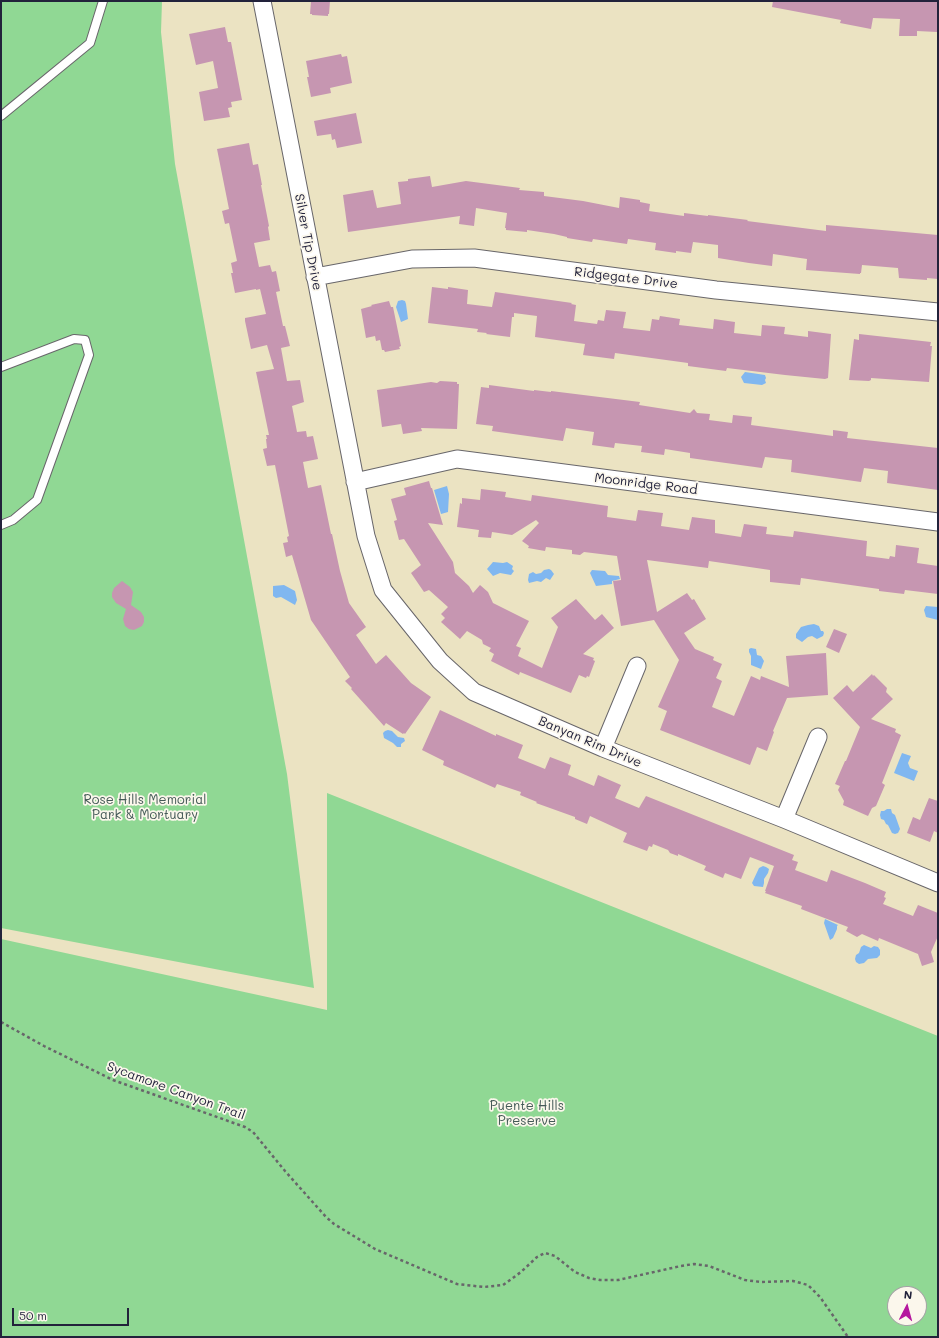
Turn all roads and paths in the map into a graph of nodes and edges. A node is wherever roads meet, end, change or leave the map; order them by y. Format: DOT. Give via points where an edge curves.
graph roads {
  1 [pos="103,1"];
  2 [pos="262,1"];
  3 [pos="1,116"];
  4 [pos="315,277"];
  5 [pos="938,312"];
  6 [pos="1,367"];
  7 [pos="355,482"];
  8 [pos="938,522"];
  9 [pos="1,525"];
  10 [pos="637,666"];
  11 [pos="818,737"];
  12 [pos="603,748"];
  13 [pos="784,819"];
  14 [pos="938,883"];
  15 [pos="1,1022"];
  16 [pos="848,1337"];
  1 -- 3 [label="lane" via="90,43"];
  2 -- 4 [label="street, Silver Tip Drive"];
  4 -- 5 [label="street, Ridgegate Drive" via="412,259 474,258 716,290"];
  4 -- 7 [label="street, Silver Tip Drive"];
  6 -- 9 [label="lane" via="74,340 85,340 89,356 37,500 13,520"];
  7 -- 8 [label="street, Moonridge Road" via="457,459"];
  7 -- 12 [label="street, Banyan Rim Drive" via="366,536 383,590 440,661 474,692"];
  10 -- 12 [label="street"];
  11 -- 13 [label="street"];
  12 -- 13 [label="street, Banyan Rim Drive"];
  13 -- 14 [label="street, Banyan Rim Drive"];
  15 -- 16 [label="path, Sycamore Canyon Trail" via="113,1080 245,1127 253,1132 284,1171 334,1224 375,1249 457,1284 484,1287 503,1285 545,1253 555,1256 575,1272 600,1280 618,1280 694,1264 709,1266 745,1280 793,1281 808,1285 820,1296"];
}
